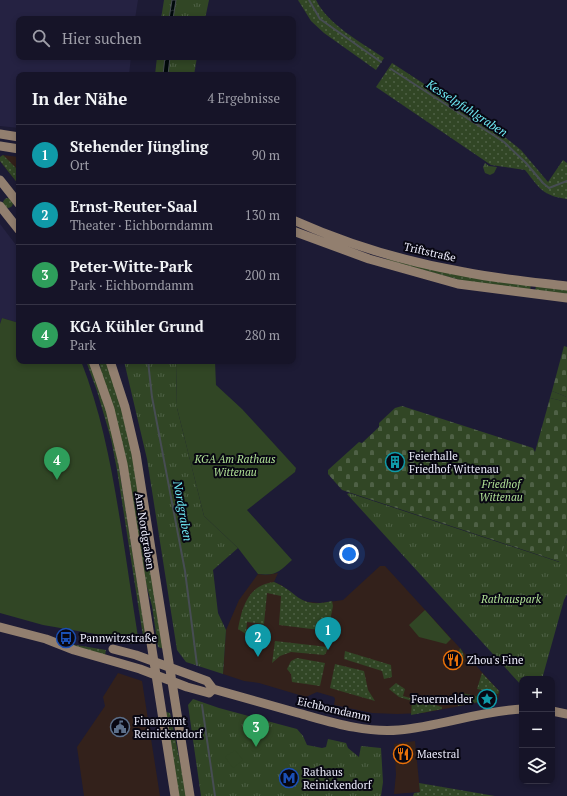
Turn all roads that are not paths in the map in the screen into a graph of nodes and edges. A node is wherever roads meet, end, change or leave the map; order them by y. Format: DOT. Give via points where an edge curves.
graph roads {
  1 [pos="0,134"];
  2 [pos="16,137"];
  3 [pos="0,146"];
  4 [pos="16,149"];
  5 [pos="1,183"];
  6 [pos="16,200"];
  7 [pos="0,206"];
  8 [pos="296,221"];
  9 [pos="16,226"];
  10 [pos="296,232"];
  11 [pos="567,286"];
  12 [pos="567,298"];
  13 [pos="94,364"];
  14 [pos="111,364"];
  15 [pos="0,627"];
  16 [pos="113,649"];
  17 [pos="154,662"];
  18 [pos="170,668"];
  19 [pos="156,675"];
  20 [pos="172,681"];
  21 [pos="213,689"];
  22 [pos="176,706"];
  23 [pos="161,709"];
  24 [pos="519,709"];
  25 [pos="555,712"];
  26 [pos="567,714"];
  27 [pos="174,796"];
  28 [pos="190,796"];
  1 -- 2 [label="main road"];
  3 -- 4 [label="main road"];
  5 -- 6 [label="main road"];
  7 -- 9 [label="main road"];
  8 -- 11 [label="main road, Triftstraße" via="383,254 487,276"];
  10 -- 12 [label="main road, Triftstraße" via="361,257 458,284"];
  13 -- 17 [label="main road, Am Nordgraben" via="110,409 123,464"];
  14 -- 18 [label="main road, Am Nordgraben" via="123,399 136,454"];
  15 -- 19 [label="main road, Eichborndamm" via="46,639"];
  16 -- 17 [label="main road, Eichborndamm"];
  17 -- 18 [label="main road, Eichborndamm"];
  17 -- 19 [label="main road, Am Nordgraben"];
  18 -- 20 [label="main road, Am Nordgraben"];
  18 -- 21 [label="main road, Eichborndamm" via="207,681"];
  19 -- 20 [label="main road, Eichborndamm"];
  19 -- 23 [label="main road, Am Nordgraben"];
  20 -- 21 [label="main road, Eichborndamm" via="209,693"];
  20 -- 22 [label="main road, Am Nordgraben"];
  21 -- 24 [label="main road, Eichborndamm" via="350,727 375,730 410,729"];
  22 -- 23 [label="main road"];
  22 -- 28 [label="main road, Am Nordgraben"];
  23 -- 27 [label="main road, Am Nordgraben"];
  25 -- 26 [label="main road"];
}
